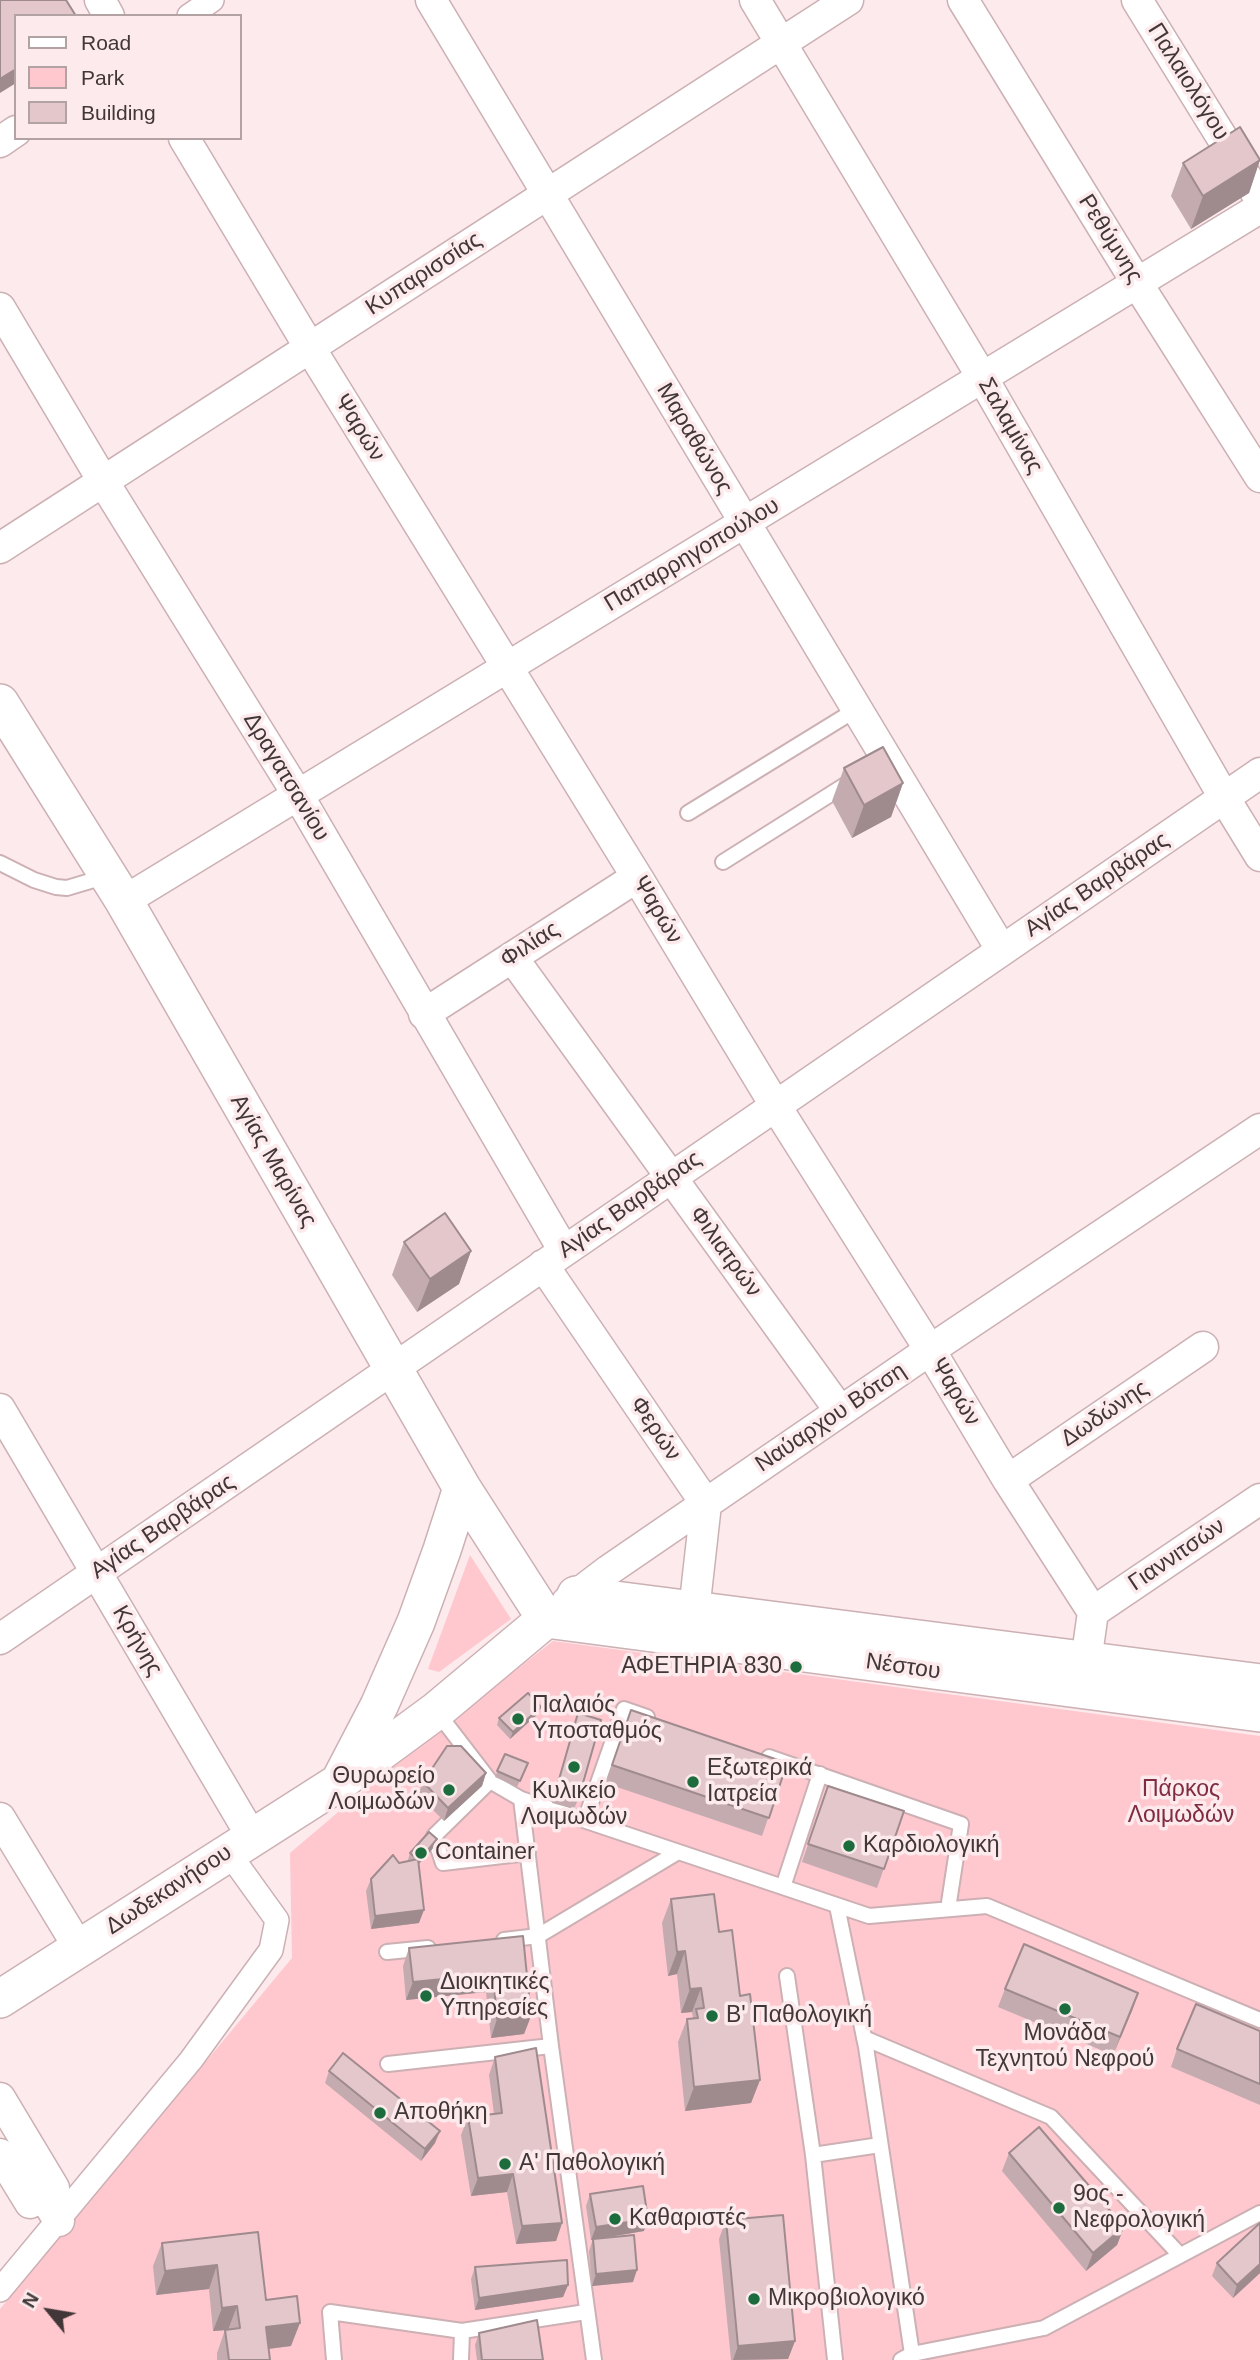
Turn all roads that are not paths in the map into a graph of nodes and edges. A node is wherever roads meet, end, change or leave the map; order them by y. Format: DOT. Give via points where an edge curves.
graph roads {
  1 [pos="212,0"];
  2 [pos="431,0"];
  3 [pos="755,0"];
  4 [pos="848,0"];
  5 [pos="963,0"];
  6 [pos="1137,0"];
  7 [pos="192,14"];
  8 [pos="782,43"];
  9 [pos="185,140"];
  10 [pos="547,194"];
  11 [pos="1260,199"];
  12 [pos="1260,208"];
  13 [pos="1137,283"];
  14 [pos="0,308"];
  15 [pos="310,348"];
  16 [pos="982,377"];
  17 [pos="1260,477"];
  18 [pos="103,481"];
  19 [pos="744,523"];
  20 [pos="0,548"];
  21 [pos="507,667"];
  22 [pos="0,703"];
  23 [pos="857,709"];
  24 [pos="875,766"];
  25 [pos="1260,773"];
  26 [pos="298,795"];
  27 [pos="1225,799"];
  28 [pos="688,813"];
  29 [pos="1260,856"];
  30 [pos="723,862"];
  31 [pos="0,863"];
  32 [pos="637,877"];
  33 [pos="116,888"];
  34 [pos="1001,949"];
  35 [pos="512,957"];
  36 [pos="424,1014"];
  37 [pos="775,1105"];
  38 [pos="1260,1129"];
  39 [pos="671,1177"];
  40 [pos="554,1258"];
  41 [pos="1203,1347"];
  42 [pos="930,1350"];
  43 [pos="393,1370"];
  44 [pos="0,1409"];
  45 [pos="840,1411"];
  46 [pos="1008,1480"];
  47 [pos="462,1488"];
  48 [pos="1260,1499"];
  49 [pos="706,1504"];
  50 [pos="96,1573"];
  51 [pos="576,1595"];
  52 [pos="694,1611"];
  53 [pos="1093,1612"];
  54 [pos="546,1619"];
  55 [pos="0,1639"];
  56 [pos="1085,1676"];
  57 [pos="1260,1683"];
  58 [pos="436,1711"];
  59 [pos="1260,1713"];
  60 [pos="663,1722"];
  61 [pos="755,1752"];
  62 [pos="820,1774"];
  63 [pos="490,1781"];
  64 [pos="338,1783"];
  65 [pos="521,1799"];
  66 [pos="0,1818"];
  67 [pos="585,1820"];
  68 [pos="240,1845"];
  69 [pos="678,1852"];
  70 [pos="528,1853"];
  71 [pos="783,1887"];
  72 [pos="837,1906"];
  73 [pos="948,1909"];
  74 [pos="538,1936"];
  75 [pos="483,1942"];
  76 [pos="442,1946"];
  77 [pos="79,1948"];
  78 [pos="387,1952"];
  79 [pos="787,1976"];
  80 [pos="0,1999"];
  81 [pos="1260,2021"];
  82 [pos="864,2038"];
  83 [pos="551,2046"];
  84 [pos="388,2064"];
  85 [pos="0,2098"];
  86 [pos="880,2145"];
  87 [pos="0,2154"];
  88 [pos="813,2155"];
  89 [pos="43,2195"];
  90 [pos="1260,2213"];
  91 [pos="58,2221"];
  92 [pos="1179,2254"];
  93 [pos="0,2290"];
  94 [pos="586,2312"];
  95 [pos="462,2331"];
  96 [pos="906,2357"];
  97 [pos="334,2360"];
  98 [pos="461,2360"];
  99 [pos="594,2360"];
  100 [pos="835,2360"];
  1 -- 7 [label="street"];
  2 -- 10 [label="street, Μαραθώνος"];
  3 -- 8 [label="street, Σαλαμίνας"];
  4 -- 8 [label="street, Κυπαρισσίας"];
  5 -- 13 [label="street, Ρεθύμνης"];
  6 -- 11 [label="street, Παλαιολόγου"];
  8 -- 10 [label="street, Κυπαρισσίας"];
  8 -- 16 [label="street, Σαλαμίνας"];
  9 -- 15 [label="street, Ψαρών"];
  10 -- 15 [label="street, Κυπαρισσίας"];
  10 -- 19 [label="street, Μαραθώνος"];
  12 -- 13 [label="street, Παπαρρηγοπούλου"];
  13 -- 16 [label="street, Παπαρρηγοπούλου"];
  13 -- 17 [label="street, Ρεθύμνης"];
  14 -- 18 [label="street, Δραγατσανίου"];
  15 -- 18 [label="street, Κυπαρισσίας"];
  15 -- 21 [label="street, Ψαρών"];
  16 -- 19 [label="street, Παπαρρηγοπούλου"];
  16 -- 27 [label="street, Σαλαμίνας"];
  18 -- 20 [label="street, Κυπαρισσίας"];
  18 -- 26 [label="street, Δραγατσανίου"];
  19 -- 21 [label="street, Παπαρρηγοπούλου"];
  19 -- 23 [label="street, Μαραθώνος"];
  21 -- 26 [label="street, Παπαρρηγοπούλου"];
  21 -- 32 [label="street, Ψαρών"];
  22 -- 33 [label="street, Αγίας Μαρίνας"];
  23 -- 24 [label="street, Μαραθώνος"];
  23 -- 28 [label="lane"];
  24 -- 30 [label="lane"];
  24 -- 34 [label="street, Μαραθώνος"];
  25 -- 27 [label="street, Αγίας Βαρβάρας"];
  26 -- 33 [label="street, Παπαρρηγοπούλου"];
  26 -- 36 [label="street, Δραγατσανίου"];
  27 -- 29 [label="street, Σαλαμίνας"];
  27 -- 34 [label="street, Αγίας Βαρβάρας"];
  31 -- 33 [label="lane" via="56,887"];
  32 -- 35 [label="street, Φιλίας"];
  32 -- 37 [label="street, Ψαρών"];
  33 -- 43 [label="street, Αγίας Μαρίνας"];
  34 -- 37 [label="street, Αγίας Βαρβάρας"];
  35 -- 36 [label="street, Φιλίας"];
  35 -- 39 [label="street, Φιλιατρών"];
  36 -- 40 [label="street, Δραγατσανίου"];
  37 -- 39 [label="street, Αγίας Βαρβάρας"];
  37 -- 42 [label="street, Ψαρών"];
  38 -- 42 [label="street, Ναύαρχου Βότση"];
  39 -- 40 [label="street, Αγίας Βαρβάρας"];
  39 -- 45 [label="street, Φιλιατρών"];
  40 -- 43 [label="street, Αγίας Βαρβάρας"];
  40 -- 49 [label="street, Φερών"];
  41 -- 46 [label="street, Δωδώνης"];
  42 -- 45 [label="street, Ναύαρχου Βότση"];
  42 -- 46 [label="street, Ψαρών"];
  43 -- 47 [label="street, Αγίας Μαρίνας"];
  43 -- 50 [label="street, Αγίας Βαρβάρας"];
  44 -- 50 [label="street, Κρήνης"];
  45 -- 49 [label="street, Ναύαρχου Βότση"];
  46 -- 53 [label="street, Ψαρών"];
  47 -- 54 [label="street, Αγίας Μαρίνας"];
  47 -- 64 [label="street, Δωδεκανήσου" via="416,1622"];
  48 -- 53 [label="street, Γιαννιτσών"];
  49 -- 51 [label="street, Ναύαρχου Βότση"];
  49 -- 52 [label="street"];
  50 -- 55 [label="street, Αγίας Βαρβάρας"];
  50 -- 68 [label="street, Κρήνης"];
  51 -- 52 [label="street, Νέστου"];
  51 -- 54 [label="street, Ναύαρχου Βότση"];
  52 -- 56 [label="street, Νέστου"];
  53 -- 56 [label="street"];
  54 -- 56 [label="street, Νέστου"];
  54 -- 58 [label="street, Δωδεκανήσου"];
  56 -- 57 [label="street, Νέστου"];
  56 -- 59 [label="street, Νέστου"];
  58 -- 63 [label="lane"];
  58 -- 64 [label="street, Δωδεκανήσου"];
  60 -- 67 [label="lane" via="624,1709"];
  61 -- 62 [label="lane"];
  62 -- 71 [label="lane"];
  62 -- 73 [label="lane" via="961,1824"];
  63 -- 65 [label="lane"];
  63 -- 70 [label="lane" via="434,1836 443,1863"];
  64 -- 68 [label="street, Δωδεκανήσου"];
  65 -- 67 [label="lane"];
  65 -- 70 [label="lane"];
  66 -- 77 [label="street"];
  67 -- 69 [label="lane"];
  68 -- 77 [label="street, Δωδεκανήσου"];
  68 -- 91 [label="street" via="277,1920 271,1950 191,2060"];
  69 -- 71 [label="lane"];
  69 -- 74 [label="lane"];
  70 -- 74 [label="lane"];
  71 -- 72 [label="lane"];
  72 -- 73 [label="lane" via="869,1916"];
  72 -- 82 [label="lane"];
  73 -- 81 [label="lane" via="987,1906"];
  74 -- 75 [label="lane"];
  74 -- 83 [label="lane"];
  76 -- 78 [label="lane"];
  77 -- 80 [label="street, Δωδεκανήσου"];
  79 -- 88 [label="lane"];
  82 -- 86 [label="lane"];
  82 -- 92 [label="lane" via="1051,2117"];
  83 -- 84 [label="lane"];
  83 -- 94 [label="lane"];
  85 -- 89 [label="street" via="54,2188"];
  86 -- 88 [label="lane"];
  86 -- 96 [label="lane"];
  87 -- 89 [label="street" via="30,2203"];
  88 -- 100 [label="lane"];
  89 -- 91 [label="street"];
  90 -- 92 [label="lane"];
  91 -- 93 [label="street"];
  92 -- 96 [label="lane" via="1044,2328"];
  94 -- 95 [label="lane"];
  94 -- 99 [label="lane"];
  95 -- 97 [label="lane" via="330,2312"];
  95 -- 98 [label="lane"];
}
